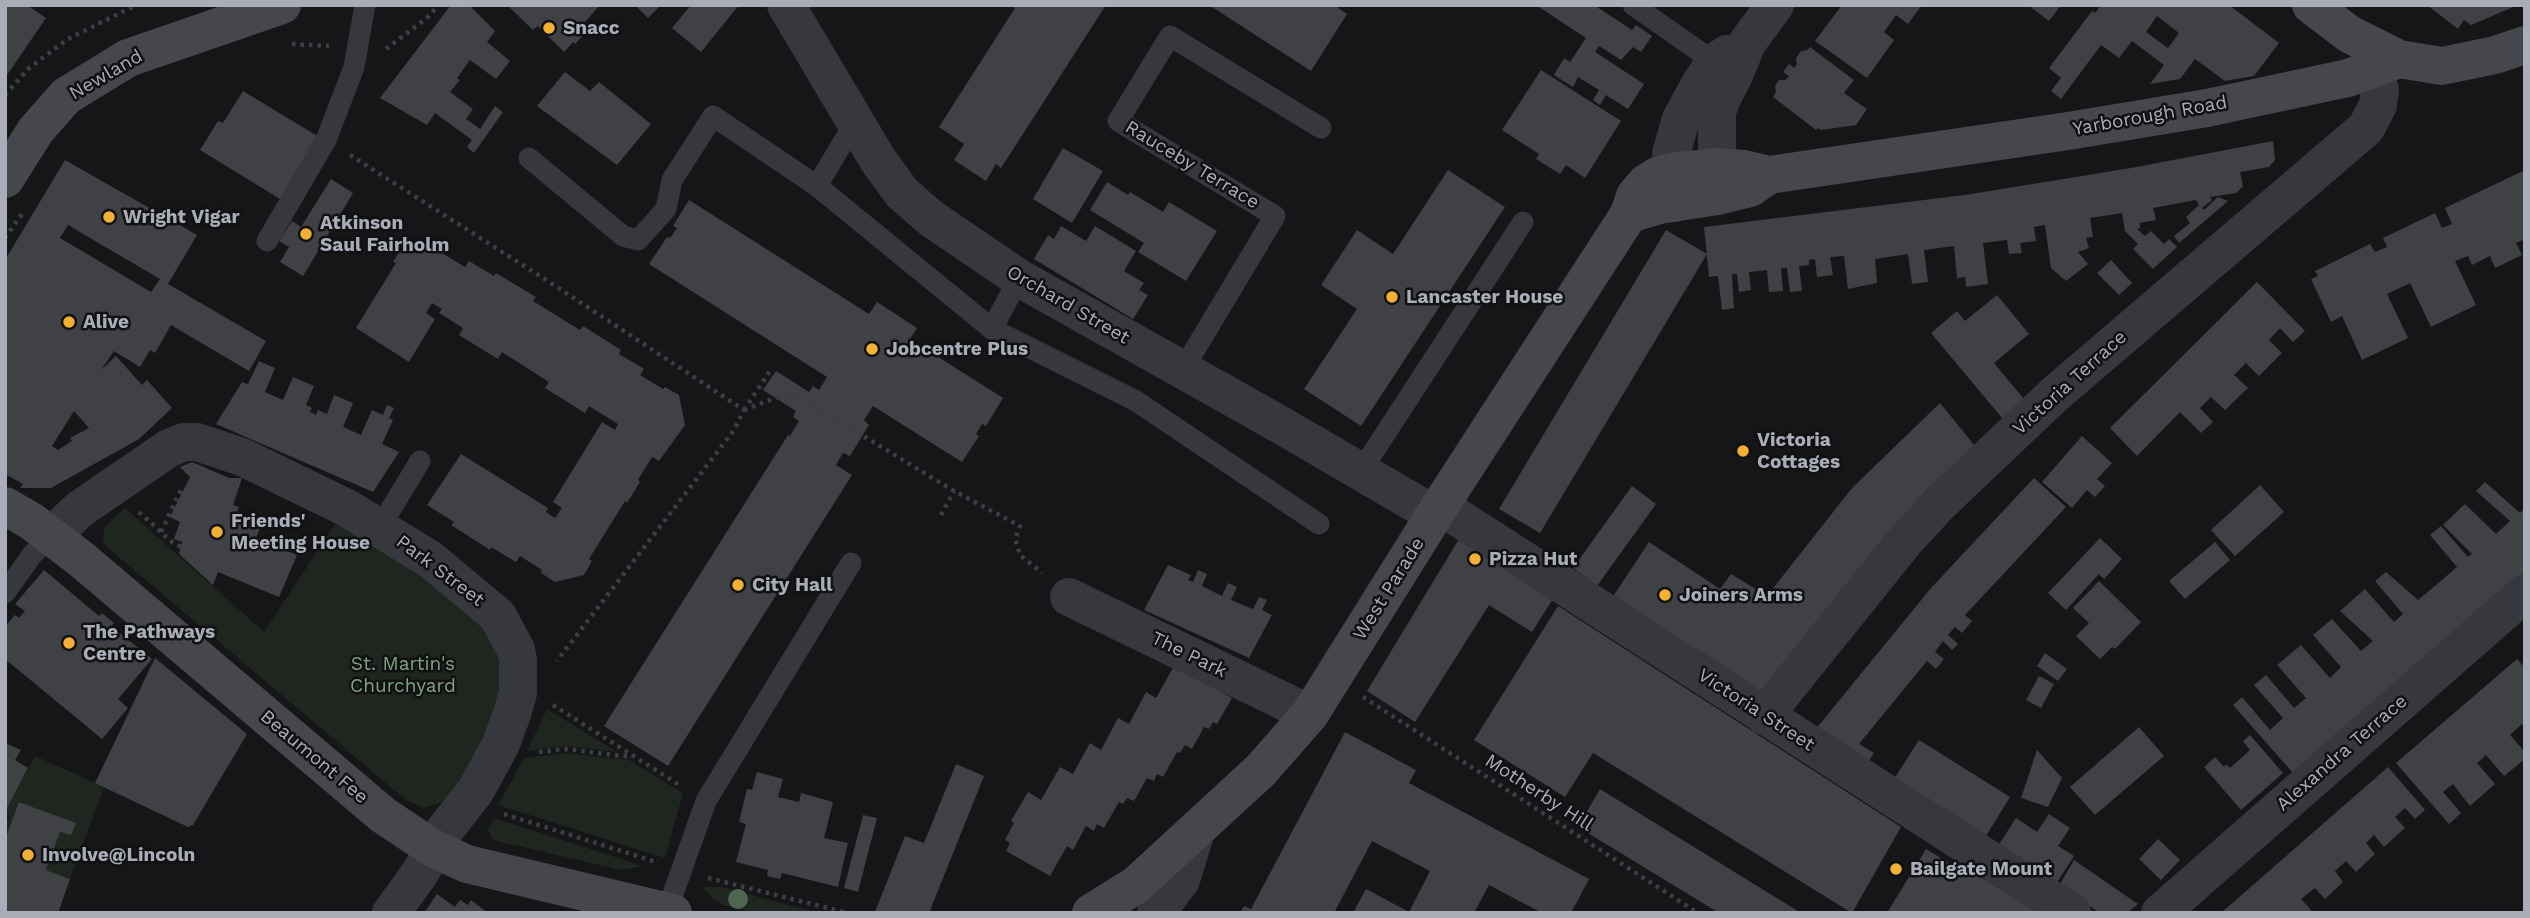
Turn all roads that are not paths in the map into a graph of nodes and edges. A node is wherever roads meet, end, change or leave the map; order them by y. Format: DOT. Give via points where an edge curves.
graph roads {
  1 [pos="365,5"];
  2 [pos="786,5"];
  3 [pos="1633,5"];
  4 [pos="1774,5"];
  5 [pos="2311,5"];
  6 [pos="274,6"];
  7 [pos="2525,45"];
  8 [pos="1732,60"];
  9 [pos="2386,64"];
  10 [pos="855,122"];
  11 [pos="1321,128"];
  12 [pos="528,158"];
  13 [pos="1716,182"];
  14 [pos="817,186"];
  15 [pos="1673,187"];
  16 [pos="15,195"];
  17 [pos="1523,222"];
  18 [pos="267,241"];
  19 [pos="1019,278"];
  20 [pos="992,329"];
  21 [pos="1182,371"];
  22 [pos="421,461"];
  23 [pos="1362,471"];
  24 [pos="5,506"];
  25 [pos="1437,511"];
  26 [pos="1319,524"];
  27 [pos="380,527"];
  28 [pos="51,536"];
  29 [pos="851,563"];
  30 [pos="5,593"];
  31 [pos="2525,593"];
  32 [pos="1069,597"];
  33 [pos="1310,714"];
  34 [pos="1764,716"];
  35 [pos="1196,831"];
  36 [pos="434,849"];
  37 [pos="670,912"];
  38 [pos="391,913"];
  39 [pos="1091,913"];
  40 [pos="1156,913"];
  41 [pos="2072,913"];
  42 [pos="2160,913"];
  1 -- 18 [label="lane" via="354,67 318,157"];
  2 -- 10 [label="street, Orchard Street"];
  3 -- 8 [label="lane"];
  4 -- 8 [label="street"];
  5 -- 9 [label="main road"];
  6 -- 16 [label="main road, Newland" via="128,58 66,96 36,130"];
  7 -- 9 [label="main road, Yarborough Road" via="2442,66"];
  8 -- 13 [label="street" via="1717,113"];
  8 -- 15 [label="street" via="1700,84 1681,119 1671,154"];
  9 -- 13 [label="main road, Yarborough Road" via="2348,78 2207,108 1769,175 1744,169"];
  9 -- 34 [label="street, Victoria Terrace" via="2378,105 2366,128 2055,394 1949,494 1904,542"];
  10 -- 14 [label="lane"];
  10 -- 19 [label="street, Orchard Street" via="902,193 953,235"];
  11 -- 21 [label="lane, Rauceby Terrace" via="1170,36 1118,121 1275,216"];
  12 -- 14 [label="lane" via="623,236 638,240 666,209 672,180 713,116"];
  13 -- 15 [label="main road, West Parade"];
  14 -- 20 [label="lane"];
  15 -- 25 [label="main road, West Parade" via="1657,176 1635,196 1629,214"];
  17 -- 23 [label="lane"];
  19 -- 20 [label="lane"];
  19 -- 21 [label="street, Orchard Street"];
  20 -- 26 [label="lane" via="1136,401"];
  21 -- 23 [label="street, Orchard Street"];
  22 -- 27 [label="lane"];
  23 -- 25 [label="street, Orchard Street"];
  24 -- 28 [label="main road, Beaumont Fee"];
  25 -- 33 [label="main road, West Parade"];
  25 -- 34 [label="street, Victoria Street"];
  27 -- 28 [label="street, Park Street" via="242,457 184,442 80,509"];
  27 -- 36 [label="street, Park Street" via="483,601 505,626 518,660 518,693 500,744 476,790"];
  28 -- 30 [label="lane"];
  28 -- 36 [label="main road, Beaumont Fee" via="383,816"];
  29 -- 37 [label="lane" via="706,801"];
  31 -- 42 [label="street, Alexandra Terrace"];
  32 -- 33 [label="street, The Park"];
  33 -- 35 [label="main road, West Parade" via="1261,770"];
  34 -- 41 [label="street, Victoria Street"];
  35 -- 39 [label="main road, West Parade" via="1136,885"];
  35 -- 40 [label="street" via="1181,880"];
  36 -- 37 [label="main road, Beaumont Fee" via="467,864"];
  36 -- 38 [label="street, Park Street"];
}
